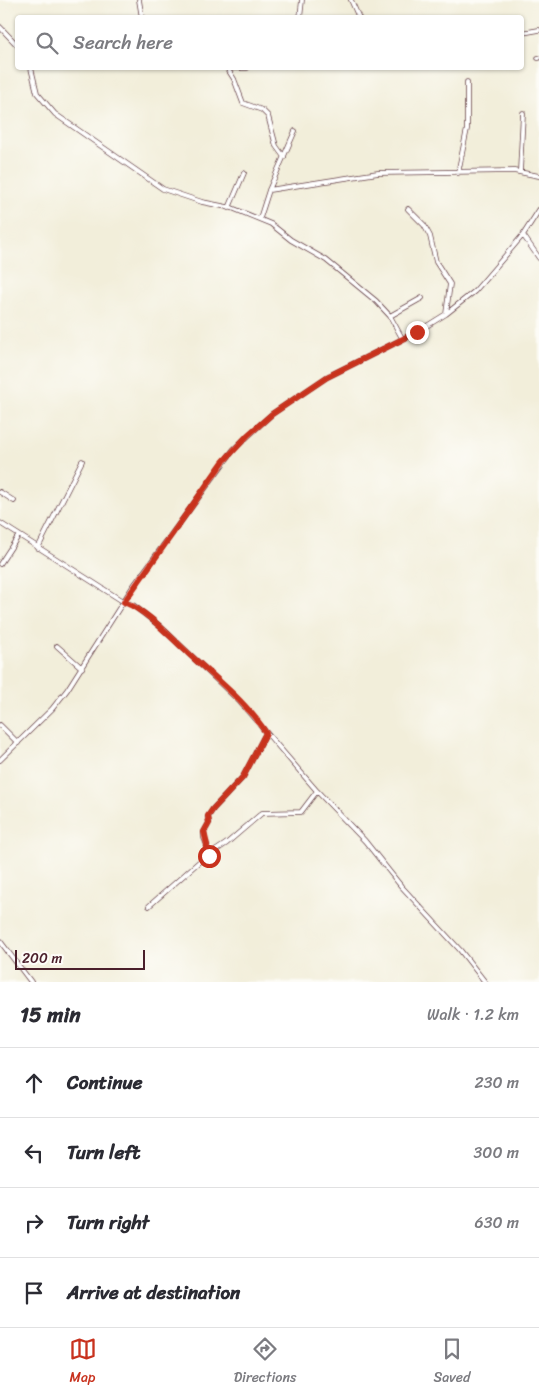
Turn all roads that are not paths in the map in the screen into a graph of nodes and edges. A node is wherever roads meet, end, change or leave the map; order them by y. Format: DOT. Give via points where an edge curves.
graph roads {
  1 [pos="139,0"];
  2 [pos="302,0"];
  3 [pos="351,0"];
  4 [pos="142,15"];
  5 [pos="300,15"];
  6 [pos="358,15"];
  7 [pos="0,27"];
  8 [pos="539,30"];
  9 [pos="524,32"];
  10 [pos="15,43"];
  11 [pos="31,70"];
  12 [pos="228,70"];
  13 [pos="467,82"];
  14 [pos="523,113"];
  15 [pos="295,131"];
  16 [pos="284,157"];
  17 [pos="520,171"];
  18 [pos="244,173"];
  19 [pos="458,173"];
  20 [pos="539,176"];
  21 [pos="269,190"];
  22 [pos="229,208"];
  23 [pos="408,208"];
  24 [pos="539,210"];
  25 [pos="260,218"];
  26 [pos="523,235"];
  27 [pos="539,258"];
  28 [pos="422,298"];
  29 [pos="446,314"];
  30 [pos="390,316"];
  31 [pos="402,338"];
  32 [pos="82,461"];
  33 [pos="0,492"];
  34 [pos="14,501"];
  35 [pos="0,523"];
  36 [pos="19,535"];
  37 [pos="38,548"];
  38 [pos="0,564"];
  39 [pos="124,602"];
  40 [pos="58,646"];
  41 [pos="82,668"];
  42 [pos="0,725"];
  43 [pos="266,733"];
  44 [pos="18,743"];
  45 [pos="0,760"];
  46 [pos="317,791"];
  47 [pos="206,857"];
  48 [pos="149,906"];
  49 [pos="0,941"];
  50 [pos="31,982"];
  51 [pos="485,982"];
  1 -- 4 [label="street"];
  2 -- 5 [label="street"];
  3 -- 6 [label="street"];
  7 -- 10 [label="street"];
  8 -- 9 [label="street"];
  11 -- 22 [label="street" via="37,93 55,114 163,189"];
  12 -- 16 [label="street" via="243,103 262,110 268,116 276,146"];
  13 -- 19 [label="street" via="467,129"];
  14 -- 17 [label="street"];
  15 -- 16 [label="street"];
  16 -- 21 [label="street"];
  17 -- 19 [label="street"];
  17 -- 20 [label="street"];
  18 -- 22 [label="street"];
  19 -- 21 [label="street" via="378,173"];
  21 -- 25 [label="street"];
  22 -- 25 [label="street"];
  23 -- 29 [label="street" via="424,225 436,262 450,284"];
  24 -- 26 [label="street"];
  25 -- 30 [label="street" via="326,260"];
  26 -- 27 [label="street"];
  26 -- 29 [label="street" via="475,291"];
  28 -- 30 [label="street"];
  29 -- 31 [label="street"];
  30 -- 31 [label="street"];
  31 -- 39 [label="street" via="327,377 272,414 248,435 223,462"];
  32 -- 37 [label="street"];
  33 -- 34 [label="street"];
  35 -- 36 [label="street"];
  36 -- 37 [label="street"];
  36 -- 38 [label="street"];
  37 -- 39 [label="street"];
  39 -- 41 [label="street"];
  39 -- 43 [label="street" via="161,627 239,701"];
  40 -- 41 [label="street"];
  41 -- 44 [label="street" via="52,709"];
  42 -- 44 [label="street"];
  43 -- 46 [label="street"];
  43 -- 47 [label="street" via="243,777 208,816 209,823 204,832"];
  44 -- 45 [label="street"];
  46 -- 47 [label="street" via="301,812 262,813"];
  46 -- 51 [label="street" via="366,841"];
  47 -- 48 [label="street"];
  49 -- 50 [label="street"];
}
